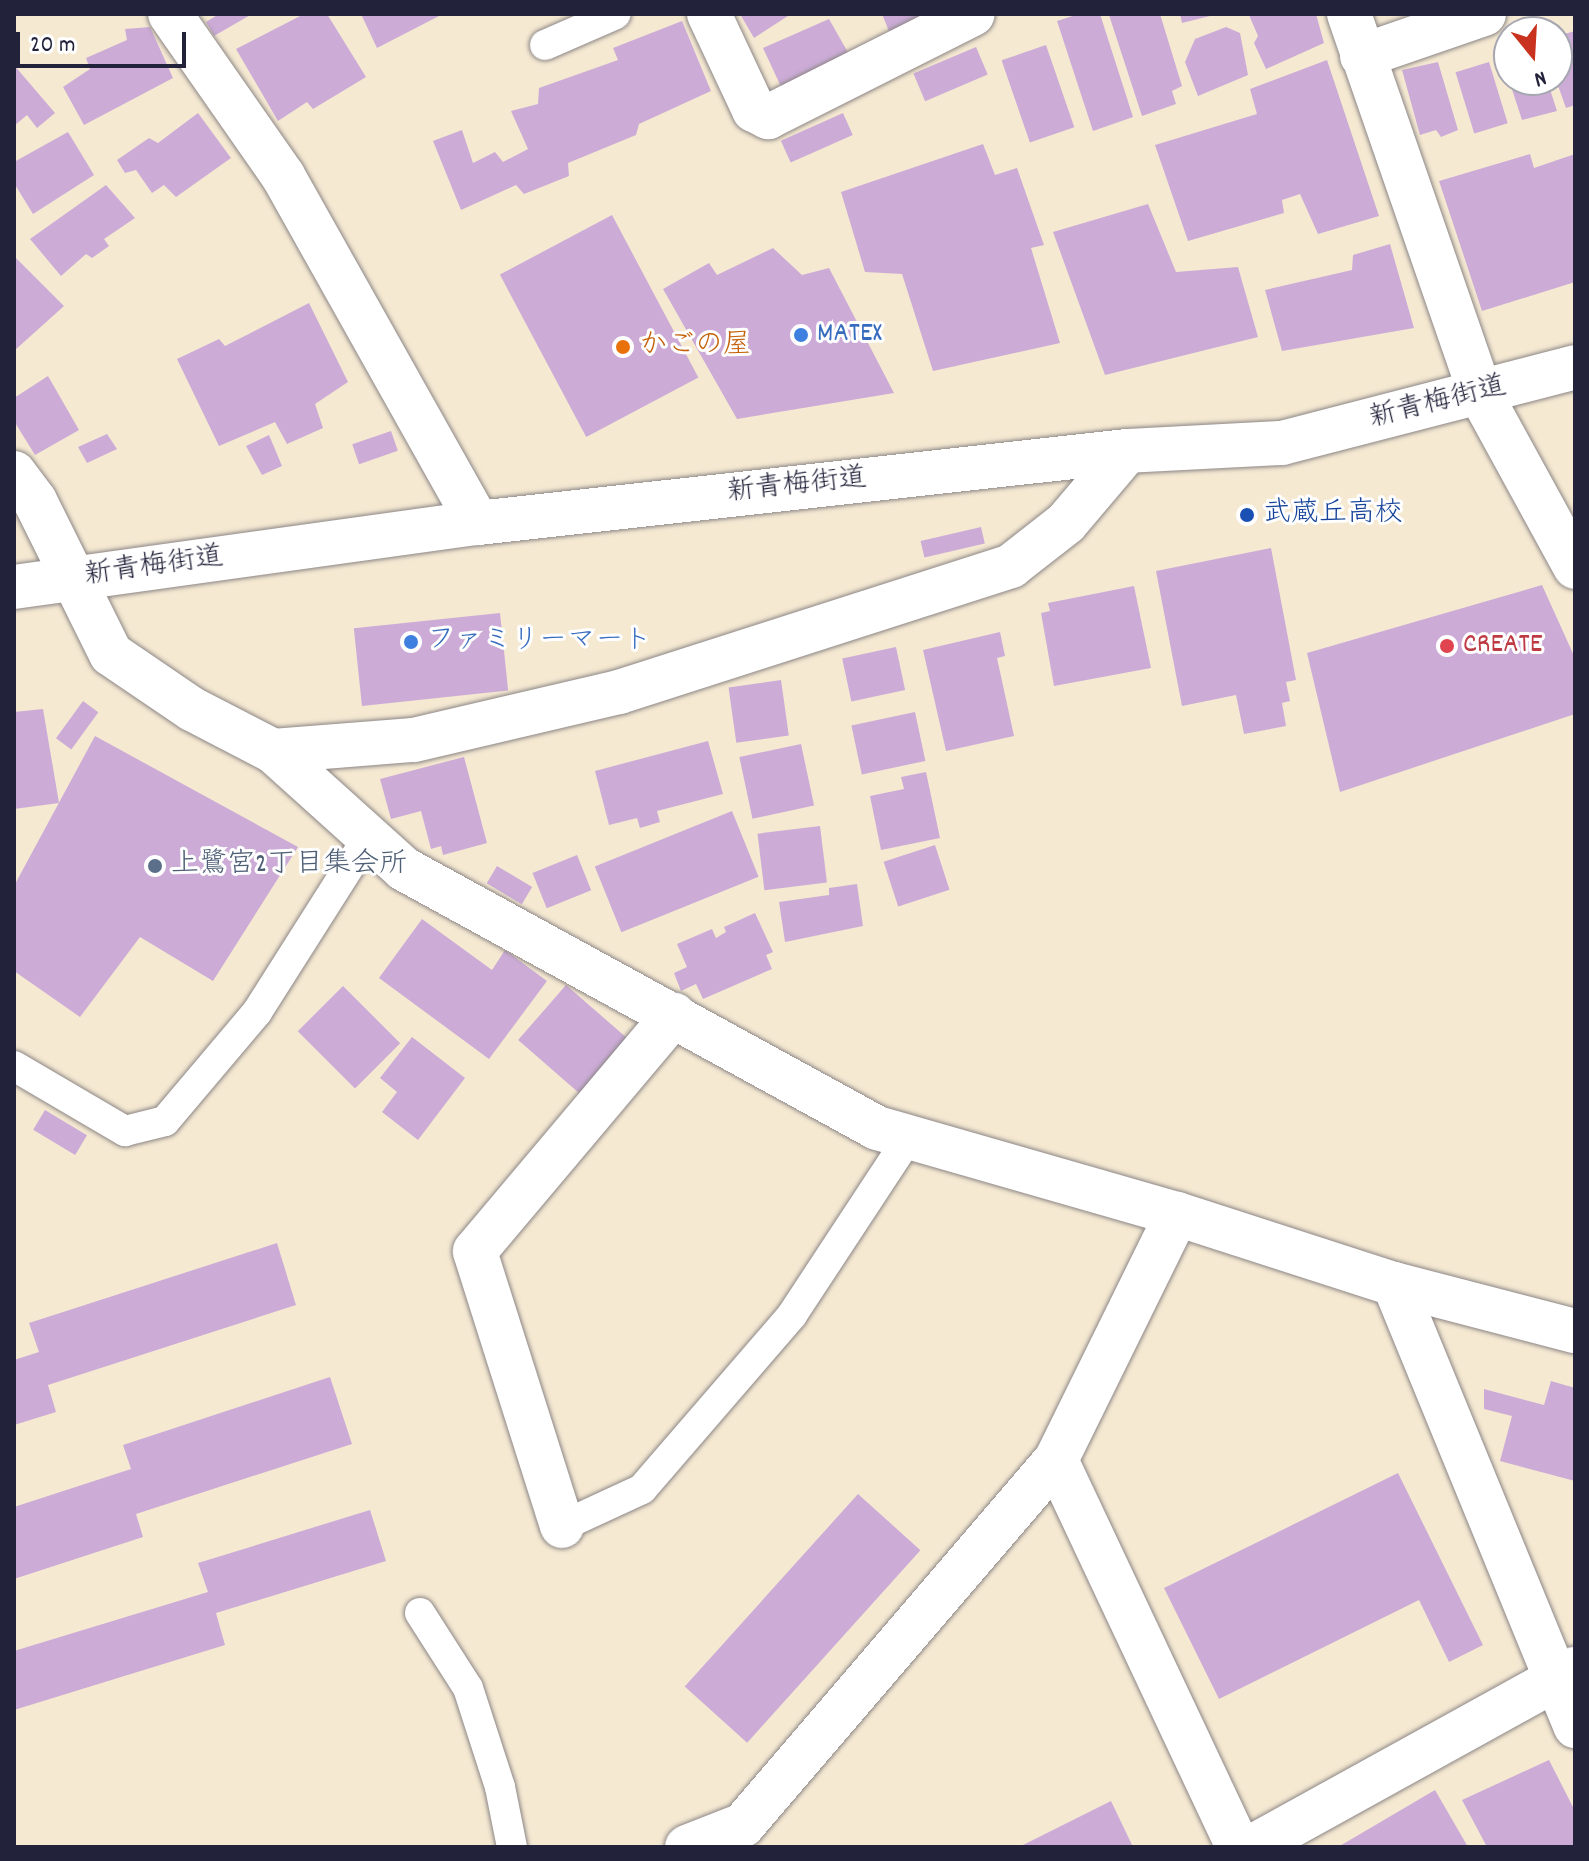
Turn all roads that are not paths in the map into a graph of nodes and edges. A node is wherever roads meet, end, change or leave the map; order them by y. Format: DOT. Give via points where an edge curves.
graph roads {
  1 [pos="170,14"];
  2 [pos="616,14"];
  3 [pos="709,14"];
  4 [pos="973,14"];
  5 [pos="1349,14"];
  6 [pos="1484,14"];
  7 [pos="545,45"];
  8 [pos="1362,56"];
  9 [pos="1575,367"];
  10 [pos="1481,395"];
  11 [pos="1127,451"];
  12 [pos="14,473"];
  13 [pos="478,523"];
  14 [pos="1575,567"];
  15 [pos="76,580"];
  16 [pos="14,587"];
  17 [pos="273,751"];
  18 [pos="367,839"];
  19 [pos="674,1015"];
  20 [pos="14,1066"];
  21 [pos="909,1137"];
  22 [pos="1177,1214"];
  23 [pos="1394,1284"];
  24 [pos="1575,1331"];
  25 [pos="1056,1460"];
  26 [pos="562,1526"];
  27 [pos="420,1613"];
  28 [pos="1565,1674"];
  29 [pos="1575,1726"];
  30 [pos="512,1847"];
  31 [pos="687,1847"];
  32 [pos="1238,1847"];
  33 [pos="1252,1847"];
  1 -- 13 [label="street" via="283,176"];
  2 -- 7 [label="lane"];
  3 -- 4 [label="street" via="754,110 768,117"];
  5 -- 8 [label="street"];
  6 -- 8 [label="street"];
  8 -- 10 [label="street"];
  9 -- 10 [label="street, 新青梅街道"];
  10 -- 11 [label="street, 新青梅街道" via="1282,443"];
  10 -- 14 [label="street"];
  11 -- 13 [label="street, 新青梅街道"];
  11 -- 17 [label="street" via="1066,523 1011,566 619,692 414,740"];
  12 -- 15 [label="street" via="35,501"];
  13 -- 15 [label="street, 新青梅街道"];
  15 -- 16 [label="street, 新青梅街道"];
  15 -- 17 [label="street" via="111,654 192,709"];
  17 -- 18 [label="street"];
  18 -- 19 [label="street" via="404,869"];
  18 -- 20 [label="lane" via="257,1012 165,1121 125,1131"];
  19 -- 21 [label="street" via="877,1128"];
  19 -- 26 [label="street" via="475,1251"];
  21 -- 22 [label="street"];
  21 -- 26 [label="lane" via="792,1315 642,1489"];
  22 -- 23 [label="street"];
  22 -- 25 [label="street"];
  23 -- 24 [label="street"];
  23 -- 28 [label="street"];
  25 -- 31 [label="street" via="743,1825"];
  25 -- 32 [label="street"];
  27 -- 30 [label="lane" via="468,1688 500,1787"];
  28 -- 29 [label="street"];
  28 -- 33 [label="street"];
}
